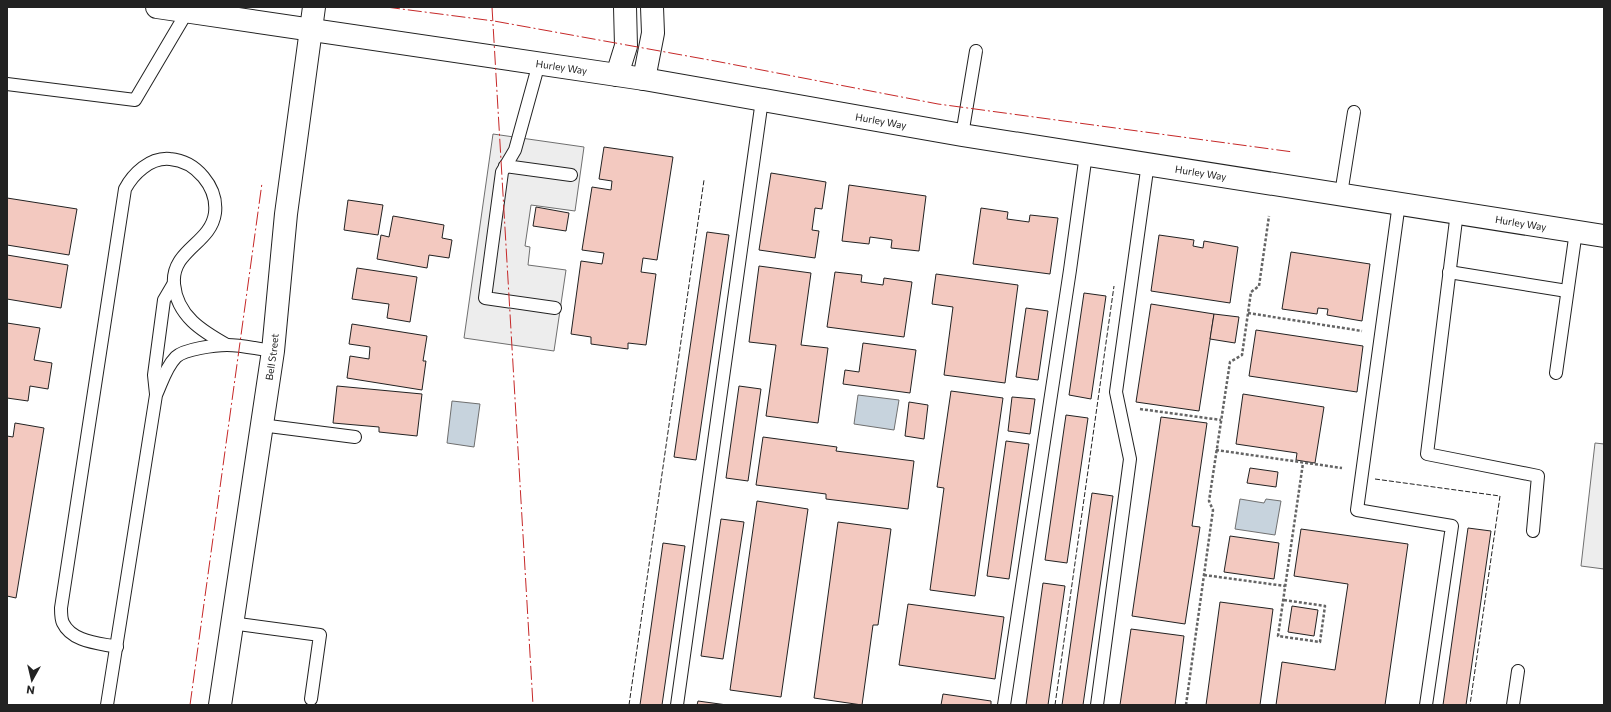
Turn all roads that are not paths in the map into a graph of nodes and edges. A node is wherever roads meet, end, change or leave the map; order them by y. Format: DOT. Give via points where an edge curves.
graph roads {
  1 [pos="157,7"];
  2 [pos="314,7"];
  3 [pos="625,7"];
  4 [pos="652,7"];
  5 [pos="187,12"];
  6 [pos="311,30"];
  7 [pos="976,51"];
  8 [pos="539,63"];
  9 [pos="617,75"];
  10 [pos="644,79"];
  11 [pos="7,84"];
  12 [pos="762,100"];
  13 [pos="1354,112"];
  14 [pos="962,135"];
  15 [pos="1086,154"];
  16 [pos="1148,164"];
  17 [pos="506,166"];
  18 [pos="571,175"];
  19 [pos="1341,194"];
  20 [pos="1399,203"];
  21 [pos="1457,212"];
  22 [pos="1576,231"];
  23 [pos="1604,236"];
  24 [pos="1449,272"];
  25 [pos="174,283"];
  26 [pos="1567,291"];
  27 [pos="555,308"];
  28 [pos="227,345"];
  29 [pos="273,351"];
  30 [pos="1556,373"];
  31 [pos="156,395"];
  32 [pos="261,425"];
  33 [pos="355,437"];
  34 [pos="1533,531"];
  35 [pos="231,623"];
  36 [pos="117,647"];
  37 [pos="1518,671"];
  38 [pos="311,699"];
  39 [pos="107,705"];
  40 [pos="220,705"];
  41 [pos="677,705"];
  42 [pos="1004,705"];
  43 [pos="1097,705"];
  44 [pos="1426,705"];
  45 [pos="1514,705"];
  1 -- 5 [label="street, Hurley Way"];
  2 -- 6 [label="street, Bell Street"];
  3 -- 9 [label="street" via="626,46"];
  4 -- 10 [label="street" via="653,33"];
  5 -- 6 [label="street, Hurley Way"];
  5 -- 11 [label="lane" via="135,100"];
  6 -- 8 [label="street, Hurley Way"];
  6 -- 29 [label="street, Bell Street" via="286,214"];
  7 -- 14 [label="lane"];
  8 -- 9 [label="street, Hurley Way"];
  8 -- 17 [label="lane" via="515,150"];
  9 -- 10 [label="street, Hurley Way"];
  10 -- 12 [label="street, Hurley Way"];
  12 -- 14 [label="street, Hurley Way"];
  12 -- 41 [label="lane"];
  13 -- 19 [label="lane"];
  14 -- 15 [label="street, Hurley Way"];
  15 -- 16 [label="street, Hurley Way"];
  15 -- 42 [label="lane"];
  16 -- 19 [label="street, Hurley Way"];
  16 -- 43 [label="lane" via="1116,392 1130,459"];
  17 -- 18 [label="lane"];
  17 -- 27 [label="lane" via="502,172 485,298"];
  19 -- 20 [label="street, Hurley Way"];
  20 -- 21 [label="street, Hurley Way"];
  20 -- 44 [label="lane" via="1357,510 1452,526"];
  21 -- 22 [label="street, Hurley Way"];
  21 -- 24 [label="lane"];
  22 -- 23 [label="street, Hurley Way"];
  22 -- 26 [label="lane"];
  24 -- 26 [label="lane"];
  24 -- 34 [label="lane" via="1427,454 1538,476"];
  25 -- 28 [label="lane" via="177,298 191,322"];
  25 -- 31 [label="lane" via="164,300 154,375"];
  25 -- 36 [label="lane" via="182,256 204,237 211,227 216,204 206,181 196,169 169,158 155,161 142,168 131,178 125,189 60,608 62,622 69,632 80,638"];
  26 -- 30 [label="lane"];
  28 -- 29 [label="lane"];
  28 -- 31 [label="lane" via="178,355 171,363"];
  29 -- 32 [label="street, Bell Street"];
  31 -- 36 [label="lane"];
  32 -- 33 [label="lane"];
  32 -- 35 [label="street, Bell Street"];
  35 -- 38 [label="lane" via="320,635"];
  35 -- 40 [label="street, Bell Street"];
  36 -- 39 [label="lane"];
  37 -- 45 [label="lane"];
}
